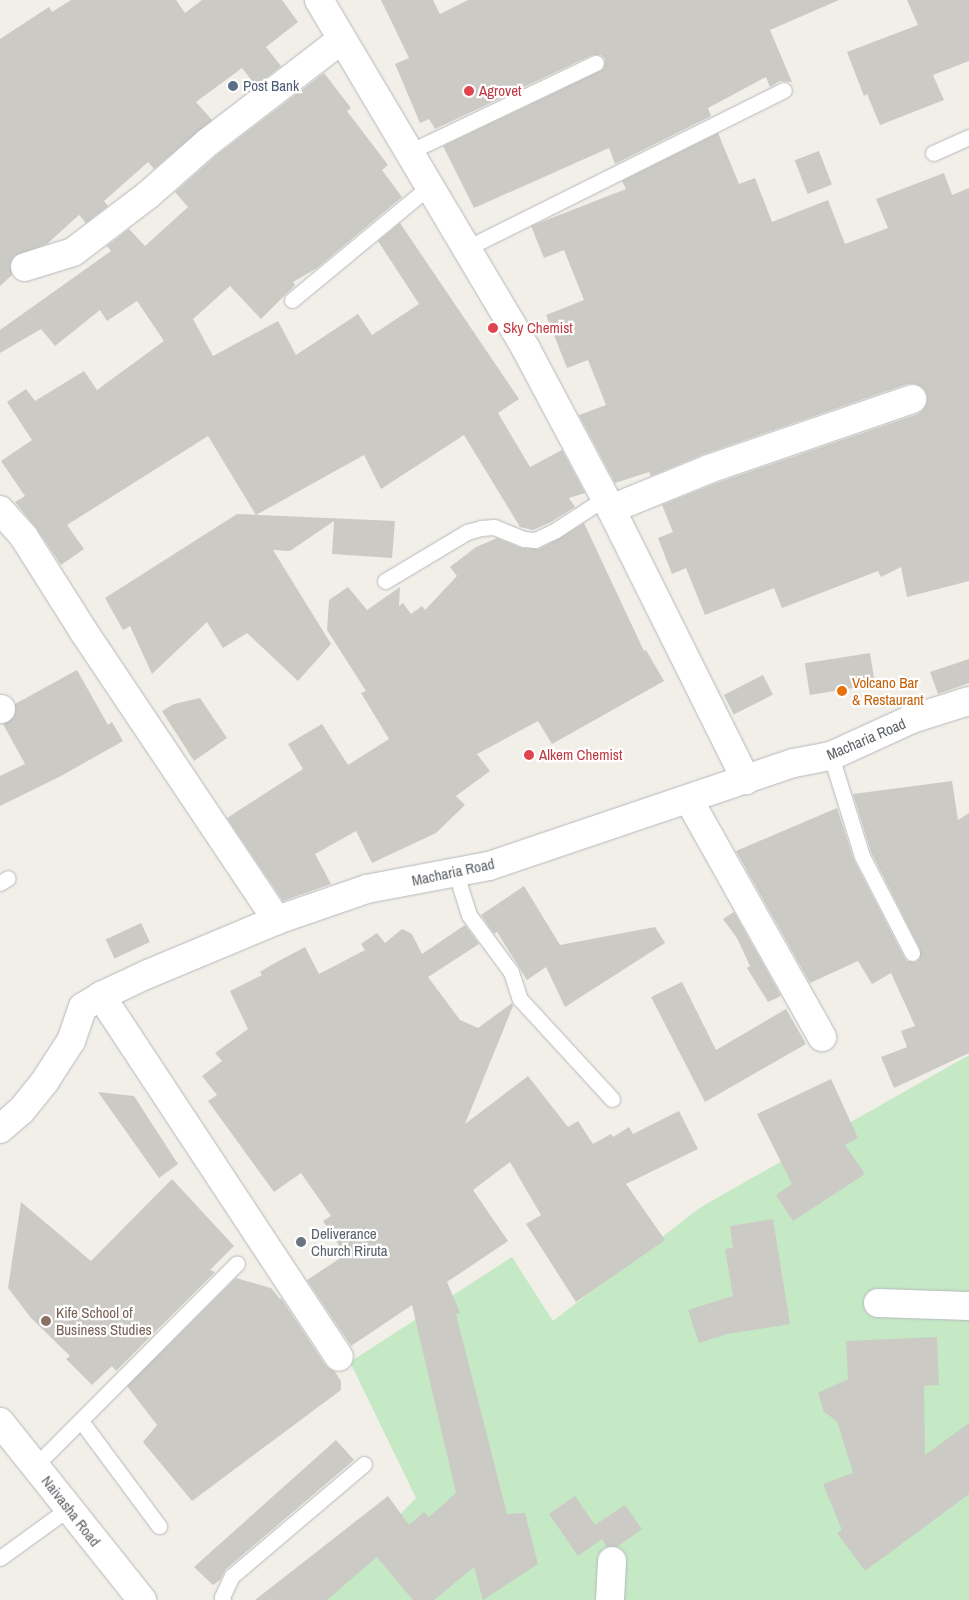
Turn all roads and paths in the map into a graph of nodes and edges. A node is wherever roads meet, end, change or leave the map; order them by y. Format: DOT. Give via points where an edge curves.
graph roads {
  1 [pos="319,0"];
  2 [pos="341,40"];
  3 [pos="596,63"];
  4 [pos="784,90"];
  5 [pos="969,137"];
  6 [pos="409,152"];
  7 [pos="933,153"];
  8 [pos="430,186"];
  9 [pos="467,248"];
  10 [pos="25,267"];
  11 [pos="292,300"];
  12 [pos="912,400"];
  13 [pos="608,504"];
  14 [pos="0,510"];
  15 [pos="385,581"];
  16 [pos="969,701"];
  17 [pos="831,756"];
  18 [pos="746,780"];
  19 [pos="689,800"];
  20 [pos="456,874"];
  21 [pos="277,920"];
  22 [pos="912,953"];
  23 [pos="101,996"];
  24 [pos="822,1037"];
  25 [pos="612,1099"];
  26 [pos="0,1129"];
  27 [pos="237,1262"];
  28 [pos="878,1303"];
  29 [pos="969,1306"];
  30 [pos="339,1357"];
  31 [pos="81,1421"];
  32 [pos="0,1422"];
  33 [pos="364,1464"];
  34 [pos="35,1466"];
  35 [pos="69,1508"];
  36 [pos="159,1526"];
  37 [pos="0,1558"];
  38 [pos="612,1561"];
  39 [pos="135,1598"];
  40 [pos="223,1600"];
  41 [pos="610,1600"];
  1 -- 2 [label="street"];
  2 -- 6 [label="street"];
  2 -- 10 [label="street" via="208,142 149,194 73,252"];
  3 -- 6 [label="lane"];
  4 -- 9 [label="lane"];
  5 -- 7 [label="lane"];
  6 -- 8 [label="street"];
  8 -- 9 [label="street"];
  8 -- 11 [label="lane"];
  9 -- 13 [label="street"];
  12 -- 13 [label="street"];
  13 -- 15 [label="lane" via="536,540 524,539 494,527 467,532"];
  13 -- 18 [label="street"];
  14 -- 21 [label="street" via="24,537"];
  16 -- 17 [label="street, Macharia Road" via="912,719"];
  17 -- 18 [label="street, Macharia Road"];
  17 -- 22 [label="lane" via="862,856"];
  18 -- 19 [label="street, Macharia Road"];
  19 -- 20 [label="street, Macharia Road"];
  19 -- 24 [label="street"];
  20 -- 21 [label="street, Macharia Road" via="368,889"];
  20 -- 25 [label="lane" via="469,915 511,972 520,999"];
  21 -- 23 [label="street, Macharia Road"];
  23 -- 26 [label="street, Macharia Road" via="82,1008 71,1041 45,1081 21,1111"];
  23 -- 30 [label="street"];
  27 -- 31 [label="lane"];
  28 -- 29 [label="street"];
  31 -- 34 [label="lane"];
  31 -- 36 [label="lane"];
  32 -- 34 [label="street, Naivasha Road"];
  33 -- 40 [label="lane" via="232,1576"];
  34 -- 35 [label="street, Naivasha Road"];
  35 -- 37 [label="lane"];
  35 -- 39 [label="street, Naivasha Road"];
  38 -- 41 [label="street"];
}
